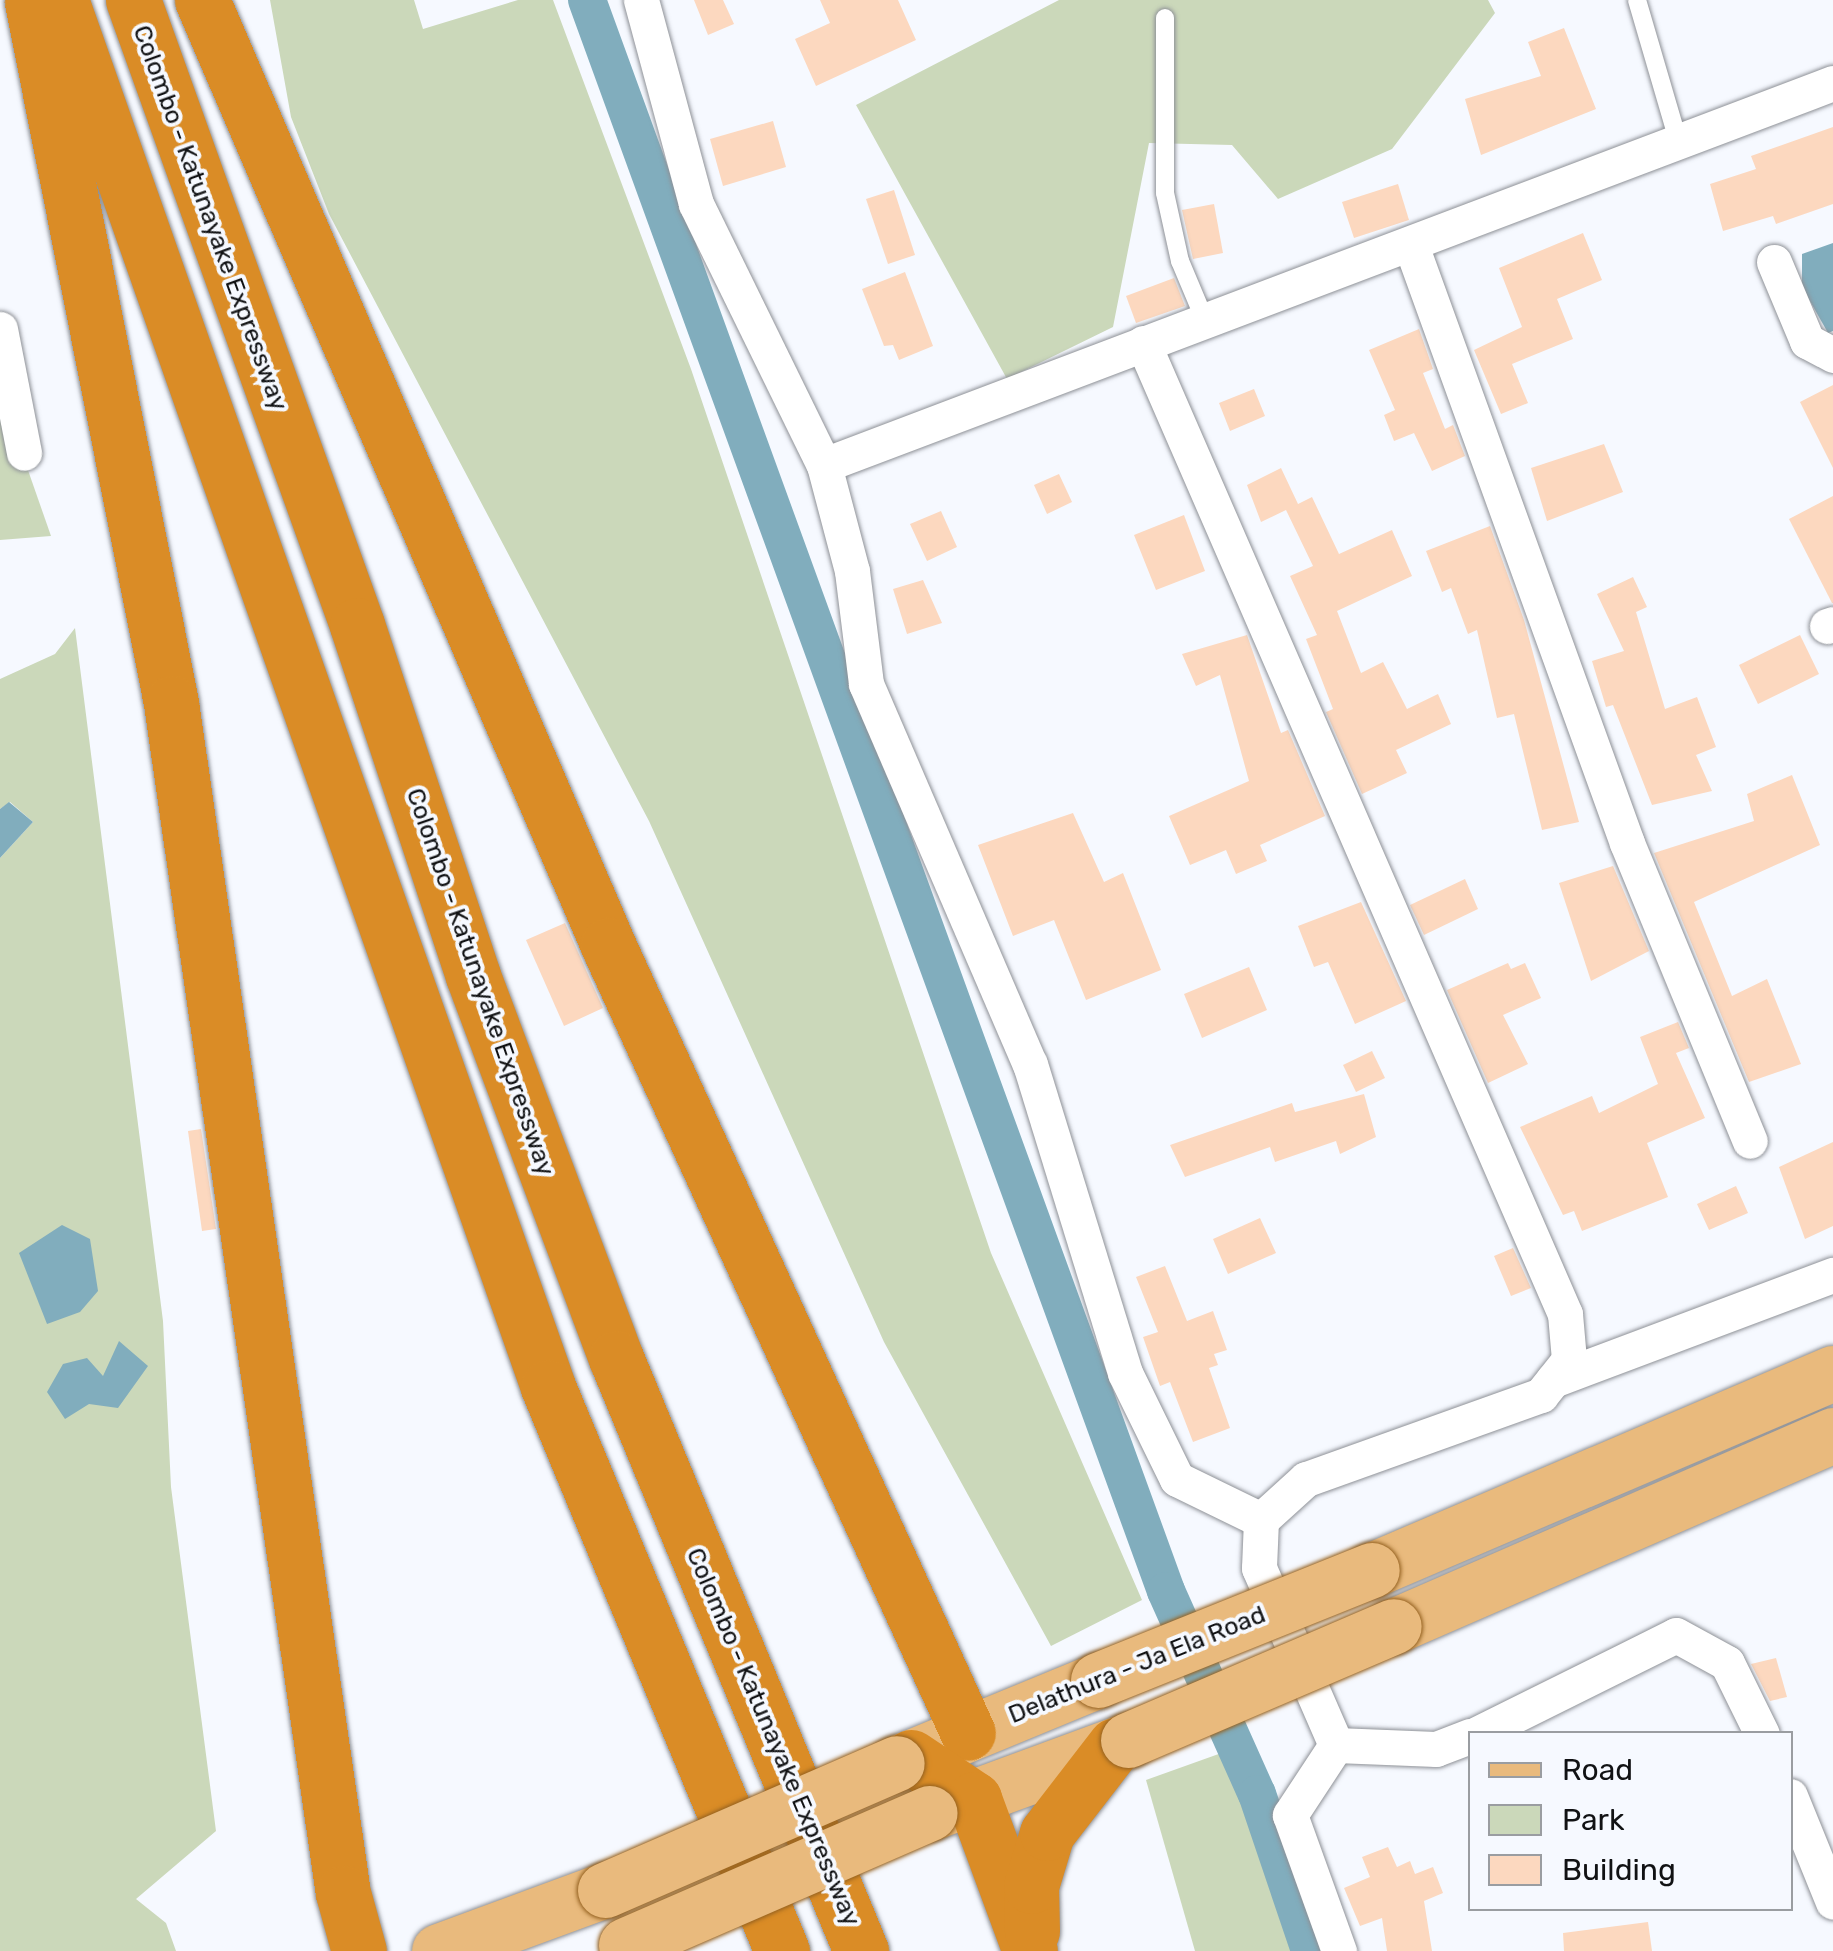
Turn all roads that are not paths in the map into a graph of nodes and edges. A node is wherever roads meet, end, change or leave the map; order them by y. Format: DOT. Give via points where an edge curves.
graph roads {
  1 [pos="32,0"];
  2 [pos="61,0"];
  3 [pos="133,0"];
  4 [pos="202,0"];
  5 [pos="641,0"];
  6 [pos="1637,0"];
  7 [pos="1165,18"];
  8 [pos="1833,83"];
  9 [pos="1680,144"];
  10 [pos="1412,248"];
  11 [pos="1774,262"];
  12 [pos="1206,323"];
  13 [pos="0,329"];
  14 [pos="1143,344"];
  15 [pos="1833,355"];
  16 [pos="24,453"];
  17 [pos="824,466"];
  18 [pos="1750,1141"];
  19 [pos="1833,1275"];
  20 [pos="1833,1372"];
  21 [pos="1553,1380"];
  22 [pos="1833,1435"];
  23 [pos="1261,1520"];
  24 [pos="1482,1731"];
  25 [pos="1761,1731"];
  26 [pos="968,1733"];
  27 [pos="1468,1737"];
  28 [pos="1121,1742"];
  29 [pos="1336,1744"];
  30 [pos="904,1760"];
  31 [pos="1793,1803"];
  32 [pos="952,1806"];
  33 [pos="1833,1902"];
  34 [pos="619,1948"];
  35 [pos="359,1951"];
  36 [pos="439,1951"];
  37 [pos="782,1951"];
  38 [pos="861,1951"];
  39 [pos="1031,1951"];
  40 [pos="1339,1951"];
  1 -- 35 [label="highway" via="171,703 340,1874"];
  2 -- 37 [label="highway" via="548,1387"];
  3 -- 38 [label="highway, Colombo - Katunayake Expressway" via="357,625 474,976 616,1358"];
  4 -- 26 [label="highway" via="608,944"];
  5 -- 17 [label="street" via="696,204"];
  6 -- 9 [label="lane"];
  7 -- 12 [label="lane" via="1165,193 1180,261"];
  8 -- 9 [label="street"];
  9 -- 10 [label="street"];
  10 -- 12 [label="street"];
  10 -- 18 [label="street" via="1628,843"];
  11 -- 15 [label="street" via="1807,341"];
  12 -- 14 [label="street"];
  13 -- 16 [label="street"];
  14 -- 17 [label="street"];
  14 -- 21 [label="street" via="1565,1314 1569,1360"];
  17 -- 23 [label="street" via="852,570 866,684 1030,1064 1125,1373 1177,1479"];
  19 -- 21 [label="street"];
  20 -- 26 [label="main road, Delathura - Ja Ela Road, bridge" via="1372,1570"];
  21 -- 23 [label="street" via="1541,1396 1468,1425 1306,1478"];
  22 -- 28 [label="main road, bridge"];
  23 -- 29 [label="street" via="1259,1568"];
  24 -- 25 [label="street" via="1676,1635 1727,1663"];
  26 -- 30 [label="main road, Delathura - Ja Ela Road"];
  27 -- 29 [label="street" via="1436,1750"];
  28 -- 32 [label="main road"];
  28 -- 39 [label="highway" via="1064,1806 1036,1859"];
  29 -- 40 [label="street" via="1290,1815"];
  30 -- 32 [label="highway"];
  30 -- 36 [label="main road, Delathura - Ja Ela Road, bridge" via="605,1890"];
  31 -- 33 [label="street"];
  32 -- 34 [label="main road, bridge"];
  32 -- 39 [label="highway"];
}
